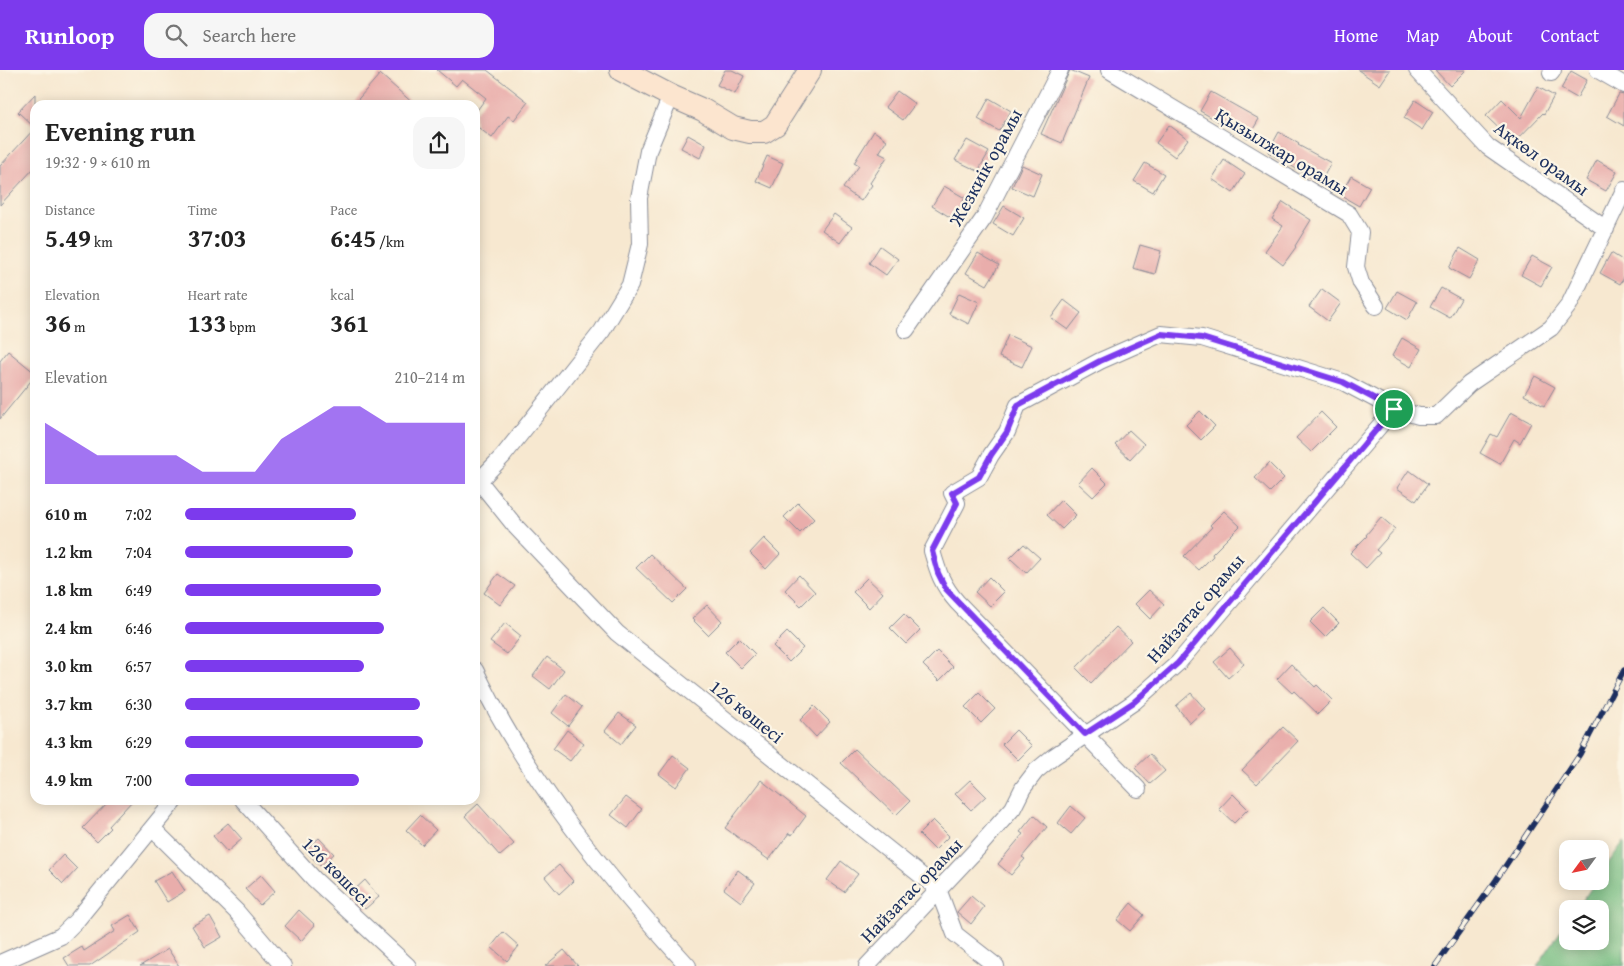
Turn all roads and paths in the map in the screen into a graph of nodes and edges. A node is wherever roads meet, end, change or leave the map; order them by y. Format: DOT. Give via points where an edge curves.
graph roads {
  1 [pos="621,70"];
  2 [pos="810,70"];
  3 [pos="1060,70"];
  4 [pos="1109,70"];
  5 [pos="1417,70"];
  6 [pos="1598,70"];
  7 [pos="1624,85"];
  8 [pos="671,96"];
  9 [pos="1624,190"];
  10 [pos="1606,229"];
  11 [pos="1376,306"];
  12 [pos="906,330"];
  13 [pos="1394,409"];
  14 [pos="480,480"];
  15 [pos="480,486"];
  16 [pos="480,680"];
  17 [pos="1085,734"];
  18 [pos="1138,789"];
  19 [pos="171,805"];
  20 [pos="247,805"];
  21 [pos="152,828"];
  22 [pos="938,889"];
  23 [pos="0,963"];
  24 [pos="284,966"];
  25 [pos="408,966"];
  26 [pos="688,966"];
  27 [pos="867,966"];
  28 [pos="996,966"];
  1 -- 8 [label="main road"];
  2 -- 8 [label="main road" via="775,125 764,132 733,128"];
  3 -- 12 [label="street, Жезкиік орамы" via="984,218"];
  4 -- 11 [label="street, Қызылжар орамы" via="1349,214 1360,232 1356,268 1361,283"];
  5 -- 10 [label="street, Ақкөл орамы" via="1488,147"];
  6 -- 7 [label="street"];
  8 -- 14 [label="street" via="648,151 639,198 640,244 630,285 602,330 503,456"];
  9 -- 10 [label="street"];
  10 -- 13 [label="street" via="1569,305 1552,328 1469,384 1436,416 1419,416"];
  13 -- 17 [label="street, Найзатас орамы" via="1178,663 1134,702"];
  13 -- 17 [label="street" via="1343,382 1202,338 1161,334 1100,361 1018,405 1007,432 979,477 952,493 957,503 932,551 946,589"];
  15 -- 22 [label="street, 126 көшесі" via="617,633"];
  16 -- 26 [label="street" via="531,769 568,822 638,910"];
  17 -- 18 [label="street"];
  17 -- 22 [label="street, Найзатас орамы" via="1036,770 1013,808"];
  19 -- 21 [label="street"];
  20 -- 25 [label="street, 126 көшесі" via="314,879"];
  21 -- 23 [label="street" via="61,936"];
  21 -- 24 [label="street" via="237,912"];
  22 -- 27 [label="street, Найзатас орамы"];
  22 -- 28 [label="street, 126 көшесі" via="956,934"];
}
